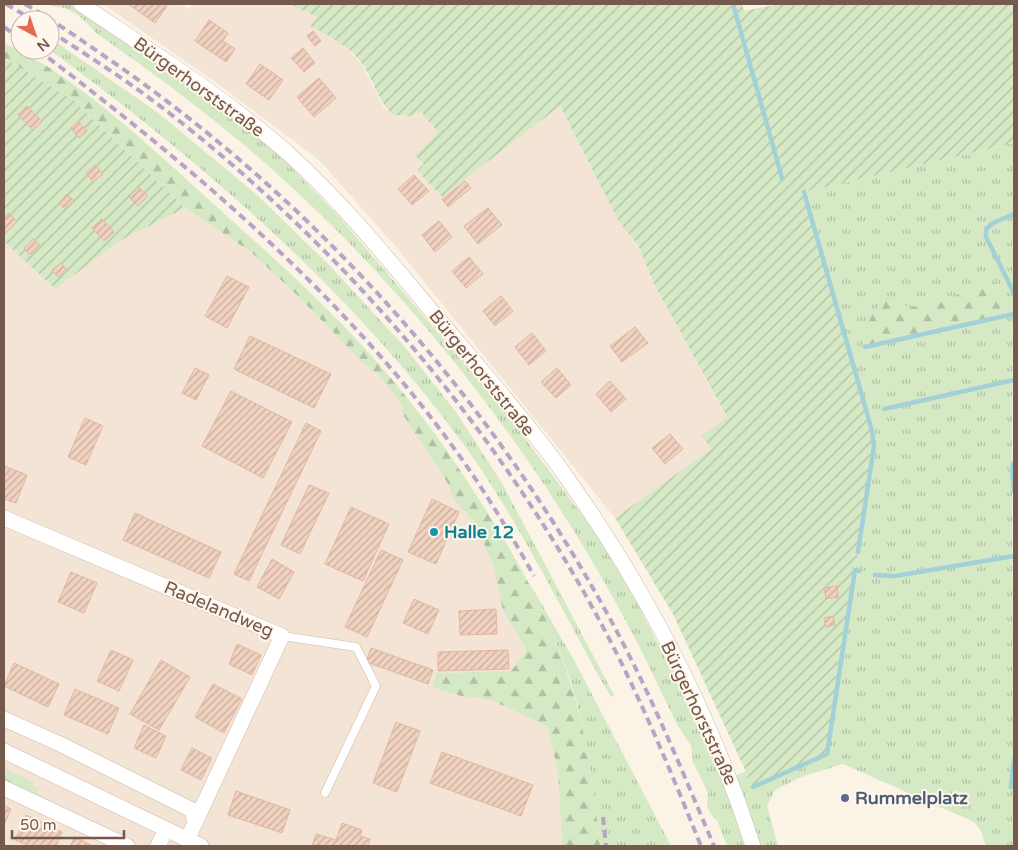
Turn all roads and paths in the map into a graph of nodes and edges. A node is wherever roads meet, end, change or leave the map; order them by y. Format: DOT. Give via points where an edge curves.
graph roads {
  1 [pos="81,4"];
  2 [pos="4,518"];
  3 [pos="282,636"];
  4 [pos="4,719"];
  5 [pos="4,751"];
  6 [pos="4,788"];
  7 [pos="325,793"];
  8 [pos="195,823"];
  9 [pos="166,829"];
  10 [pos="194,843"];
  11 [pos="127,846"];
  12 [pos="158,846"];
  13 [pos="753,846"];
  1 -- 13 [label="street, Bürgerhorststraße" via="253,124 293,158 392,264 509,404 566,476 645,600 682,669 715,743"];
  2 -- 3 [label="street, Radelandweg"];
  3 -- 7 [label="lane" via="356,647 376,686"];
  3 -- 8 [label="street, Radelandweg"];
  4 -- 8 [label="street" via="192,810"];
  5 -- 9 [label="street"];
  6 -- 11 [label="street"];
  8 -- 10 [label="street, Radelandweg"];
  9 -- 10 [label="street"];
  9 -- 12 [label="street"];
}
